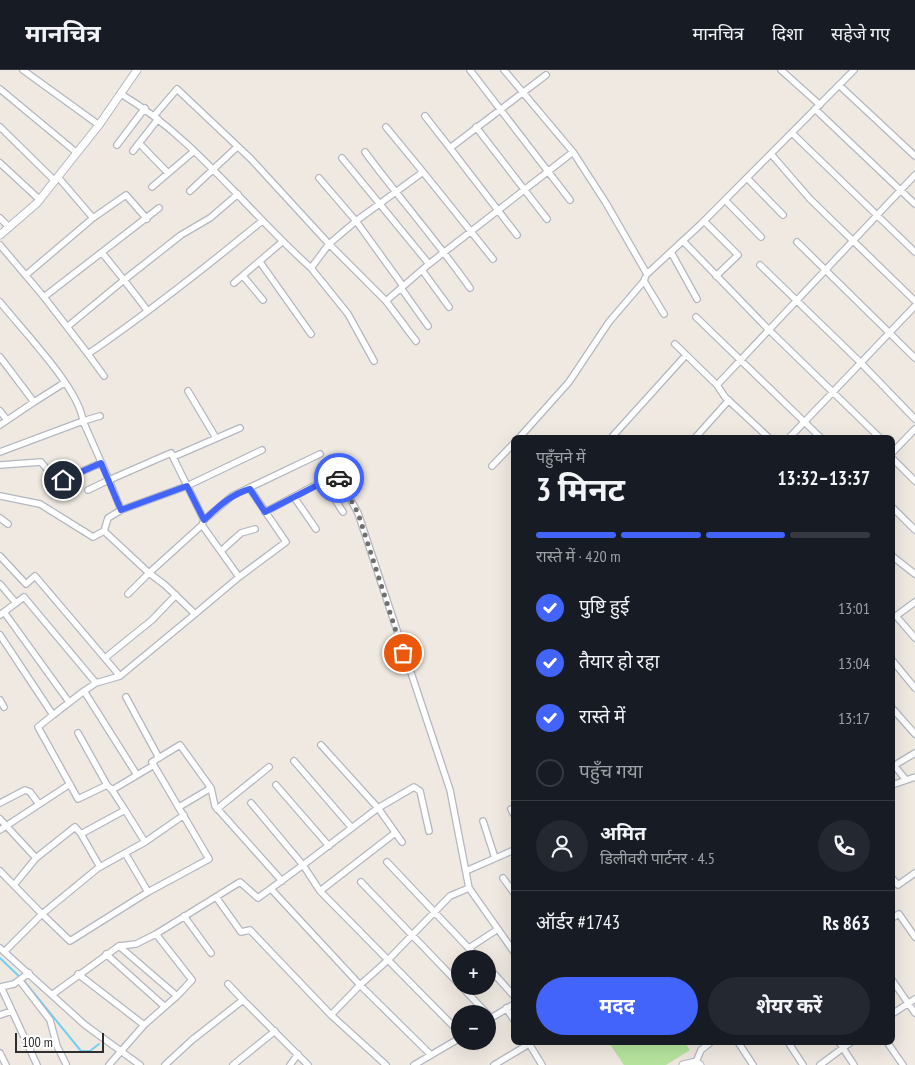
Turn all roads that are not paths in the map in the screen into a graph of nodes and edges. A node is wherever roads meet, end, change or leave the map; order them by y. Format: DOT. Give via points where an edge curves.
graph roads {
  1 [pos="23,70"];
  2 [pos="138,70"];
  3 [pos="470,70"];
  4 [pos="504,70"];
  5 [pos="781,70"];
  6 [pos="854,70"];
  7 [pos="546,75"];
  8 [pos="839,85"];
  9 [pos="0,90"];
  10 [pos="523,93"];
  11 [pos="121,94"];
  12 [pos="818,107"];
  13 [pos="144,108"];
  14 [pos="500,109"];
  15 [pos="424,116"];
  16 [pos="156,118"];
  17 [pos="99,125"];
  18 [pos="386,127"];
  19 [pos="0,128"];
  20 [pos="476,128"];
  21 [pos="792,133"];
  22 [pos="138,142"];
  23 [pos="117,145"];
  24 [pos="238,147"];
  25 [pos="450,148"];
  26 [pos="133,151"];
  27 [pos="193,152"];
  28 [pos="365,152"];
  29 [pos="573,152"];
  30 [pos="77,153"];
  31 [pos="771,154"];
  32 [pos="915,156"];
  33 [pos="342,158"];
  34 [pos="0,163"];
  35 [pos="213,170"];
  36 [pos="549,171"];
  37 [pos="423,172"];
  38 [pos="168,173"];
  39 [pos="915,175"];
  40 [pos="319,178"];
  41 [pos="747,178"];
  42 [pos="57,179"];
  43 [pos="152,186"];
  44 [pos="526,190"];
  45 [pos="901,190"];
  46 [pos="190,191"];
  47 [pos="394,193"];
  48 [pos="238,194"];
  49 [pos="40,200"];
  50 [pos="570,200"];
  51 [pos="725,200"];
  52 [pos="379,204"];
  53 [pos="915,204"];
  54 [pos="159,208"];
  55 [pos="499,210"];
  56 [pos="783,215"];
  57 [pos="878,215"];
  58 [pos="0,218"];
  59 [pos="94,218"];
  60 [pos="147,218"];
  61 [pos="547,219"];
  62 [pos="262,221"];
  63 [pos="356,221"];
  64 [pos="704,221"];
  65 [pos="9,227"];
  66 [pos="471,232"];
  67 [pos="0,235"];
  68 [pos="517,235"];
  69 [pos="761,237"];
  70 [pos="683,241"];
  71 [pos="852,241"];
  72 [pos="282,242"];
  73 [pos="797,242"];
  74 [pos="329,244"];
  75 [pos="0,245"];
  76 [pos="445,252"];
  77 [pos="671,252"];
  78 [pos="915,252"];
  79 [pos="103,254"];
  80 [pos="493,259"];
  81 [pos="260,262"];
  82 [pos="429,264"];
  83 [pos="760,265"];
  84 [pos="311,268"];
  85 [pos="825,269"];
  86 [pos="422,270"];
  87 [pos="647,274"];
  88 [pos="26,275"];
  89 [pos="243,276"];
  90 [pos="716,276"];
  91 [pos="124,280"];
  92 [pos="644,281"];
  93 [pos="234,283"];
  94 [pos="402,287"];
  95 [pos="470,288"];
  96 [pos="44,297"];
  97 [pos="697,298"];
  98 [pos="796,299"];
  99 [pos="263,300"];
  100 [pos="386,301"];
  101 [pos="915,301"];
  102 [pos="0,302"];
  103 [pos="915,306"];
  104 [pos="449,307"];
  105 [pos="148,310"];
  106 [pos="664,314"];
  107 [pos="696,317"];
  108 [pos="428,326"];
  109 [pos="67,327"];
  110 [pos="768,329"];
  111 [pos="311,334"];
  112 [pos="889,334"];
  113 [pos="416,340"];
  114 [pos="675,344"];
  115 [pos="88,354"];
  116 [pos="686,355"];
  117 [pos="915,358"];
  118 [pos="741,359"];
  119 [pos="1,360"];
  120 [pos="374,361"];
  121 [pos="861,363"];
  122 [pos="104,376"];
  123 [pos="64,383"];
  124 [pos="717,385"];
  125 [pos="188,391"];
  126 [pos="833,392"];
  127 [pos="729,400"];
  128 [pos="34,402"];
  129 [pos="0,411"];
  130 [pos="100,416"];
  131 [pos="915,419"];
  132 [pos="8,420"];
  133 [pos="82,421"];
  134 [pos="806,422"];
  135 [pos="0,425"];
  136 [pos="240,428"];
  137 [pos="915,429"];
  138 [pos="522,435"];
  139 [pos="614,435"];
  140 [pos="697,435"];
  141 [pos="766,435"];
  142 [pos="792,435"];
  143 [pos="819,435"];
  144 [pos="877,435"];
  145 [pos="216,438"];
  146 [pos="511,446"];
  147 [pos="262,450"];
  148 [pos="895,451"];
  149 [pos="0,452"];
  150 [pos="320,454"];
  151 [pos="895,456"];
  152 [pos="173,457"];
  153 [pos="101,463"];
  154 [pos="0,465"];
  155 [pos="492,466"];
  156 [pos="109,480"];
  157 [pos="323,481"];
  158 [pos="915,481"];
  159 [pos="187,486"];
  160 [pos="250,489"];
  161 [pos="88,490"];
  162 [pos="0,496"];
  163 [pos="294,497"];
  164 [pos="121,510"];
  165 [pos="895,510"];
  166 [pos="265,512"];
  167 [pos="344,512"];
  168 [pos="0,518"];
  169 [pos="203,523"];
  170 [pos="8,524"];
  171 [pos="255,529"];
  172 [pos="316,529"];
  173 [pos="915,530"];
  174 [pos="104,531"];
  175 [pos="221,551"];
  176 [pos="0,556"];
  177 [pos="895,558"];
  178 [pos="148,573"];
  179 [pos="915,574"];
  180 [pos="239,577"];
  181 [pos="0,584"];
  182 [pos="128,594"];
  183 [pos="176,595"];
  184 [pos="915,602"];
  185 [pos="16,604"];
  186 [pos="2,614"];
  187 [pos="195,614"];
  188 [pos="895,615"];
  189 [pos="895,617"];
  190 [pos="0,635"];
  191 [pos="915,638"];
  192 [pos="106,658"];
  193 [pos="895,664"];
  194 [pos="120,676"];
  195 [pos="96,684"];
  196 [pos="915,688"];
  197 [pos="84,691"];
  198 [pos="126,697"];
  199 [pos="0,700"];
  200 [pos="69,702"];
  201 [pos="4,707"];
  202 [pos="895,711"];
  203 [pos="53,715"];
  204 [pos="78,733"];
  205 [pos="915,734"];
  206 [pos="320,745"];
  207 [pos="915,753"];
  208 [pos="159,758"];
  209 [pos="294,762"];
  210 [pos="895,763"];
  211 [pos="154,765"];
  212 [pos="895,765"];
  213 [pos="269,767"];
  214 [pos="137,775"];
  215 [pos="915,777"];
  216 [pos="906,780"];
  217 [pos="70,784"];
  218 [pos="895,784"];
  219 [pos="107,785"];
  220 [pos="276,785"];
  221 [pos="211,788"];
  222 [pos="112,790"];
  223 [pos="0,803"];
  224 [pos="251,803"];
  225 [pos="38,804"];
  226 [pos="179,807"];
  227 [pos="218,808"];
  228 [pos="378,808"];
  229 [pos="125,810"];
  230 [pos="184,815"];
  231 [pos="0,819"];
  232 [pos="483,821"];
  233 [pos="6,826"];
  234 [pos="352,828"];
  235 [pos="0,830"];
  236 [pos="429,831"];
  237 [pos="395,833"];
  238 [pos="81,834"];
  239 [pos="145,842"];
  240 [pos="402,842"];
  241 [pos="328,846"];
  242 [pos="511,851"];
  243 [pos="126,853"];
  244 [pos="36,858"];
  245 [pos="495,858"];
  246 [pos="387,862"];
  247 [pos="303,865"];
  248 [pos="100,867"];
  249 [pos="466,870"];
  250 [pos="0,871"];
  251 [pos="915,873"];
  252 [pos="503,878"];
  253 [pos="282,881"];
  254 [pos="361,882"];
  255 [pos="895,882"];
  256 [pos="14,885"];
  257 [pos="469,888"];
  258 [pos="271,889"];
  259 [pos="511,889"];
  260 [pos="320,890"];
  261 [pos="148,892"];
  262 [pos="216,897"];
  263 [pos="436,911"];
  264 [pos="42,914"];
  265 [pos="184,916"];
  266 [pos="895,916"];
  267 [pos="498,929"];
  268 [pos="156,934"];
  269 [pos="412,935"];
  270 [pos="915,937"];
  271 [pos="119,946"];
  272 [pos="469,948"];
  273 [pos="511,948"];
  274 [pos="2,950"];
  275 [pos="211,953"];
  276 [pos="106,954"];
  277 [pos="388,960"];
  278 [pos="29,973"];
  279 [pos="78,974"];
  280 [pos="451,976"];
  281 [pos="496,977"];
  282 [pos="20,981"];
  283 [pos="228,984"];
  284 [pos="895,984"];
  285 [pos="360,985"];
  286 [pos="0,987"];
  287 [pos="511,993"];
  288 [pos="53,994"];
  289 [pos="469,995"];
  290 [pos="177,996"];
  291 [pos="915,999"];
  292 [pos="243,1000"];
  293 [pos="908,1004"];
  294 [pos="477,1005"];
  295 [pos="164,1006"];
  296 [pos="511,1006"];
  297 [pos="506,1008"];
  298 [pos="12,1010"];
  299 [pos="895,1012"];
  300 [pos="915,1013"];
  301 [pos="496,1014"];
  302 [pos="0,1015"];
  303 [pos="331,1015"];
  304 [pos="511,1016"];
  305 [pos="451,1023"];
  306 [pos="144,1025"];
  307 [pos="275,1031"];
  308 [pos="451,1043"];
  309 [pos="527,1045"];
  310 [pos="530,1045"];
  311 [pos="707,1045"];
  312 [pos="740,1045"];
  313 [pos="790,1045"];
  314 [pos="841,1045"];
  315 [pos="889,1045"];
  316 [pos="120,1052"];
  317 [pos="0,1053"];
  318 [pos="298,1054"];
  319 [pos="431,1055"];
  320 [pos="425,1062"];
  321 [pos="66,1064"];
  322 [pos="696,1064"];
  323 [pos="6,1065"];
  324 [pos="37,1065"];
  325 [pos="109,1065"];
  326 [pos="140,1065"];
  327 [pos="165,1065"];
  328 [pos="233,1065"];
  329 [pos="290,1065"];
  330 [pos="308,1065"];
  331 [pos="386,1065"];
  332 [pos="414,1065"];
  333 [pos="495,1065"];
  334 [pos="542,1065"];
  335 [pos="682,1065"];
  336 [pos="753,1065"];
  337 [pos="803,1065"];
  338 [pos="820,1065"];
  339 [pos="854,1065"];
  340 [pos="903,1065"];
  1 -- 17 [label="street"];
  2 -- 11 [label="street"];
  3 -- 14 [label="street"];
  4 -- 10 [label="street"];
  5 -- 12 [label="street"];
  6 -- 8 [label="street"];
  7 -- 10 [label="street"];
  8 -- 12 [label="street"];
  8 -- 32 [label="street"];
  9 -- 30 [label="street"];
  10 -- 14 [label="street"];
  10 -- 29 [label="street"];
  11 -- 13 [label="street"];
  11 -- 17 [label="street"];
  12 -- 21 [label="street"];
  12 -- 45 [label="street"];
  13 -- 16 [label="street"];
  13 -- 23 [label="street"];
  14 -- 20 [label="street"];
  14 -- 36 [label="street"];
  15 -- 25 [label="street"];
  16 -- 22 [label="street"];
  16 -- 24 [label="street" via="177,89"];
  16 -- 27 [label="street"];
  17 -- 30 [label="street"];
  18 -- 37 [label="street"];
  19 -- 42 [label="street"];
  20 -- 25 [label="street"];
  20 -- 44 [label="street"];
  21 -- 31 [label="street"];
  21 -- 57 [label="street"];
  22 -- 26 [label="street"];
  22 -- 38 [label="street"];
  24 -- 35 [label="street"];
  24 -- 74 [label="street"];
  25 -- 55 [label="street"];
  27 -- 35 [label="street"];
  27 -- 38 [label="street"];
  28 -- 47 [label="street"];
  29 -- 36 [label="street"];
  29 -- 87 [label="street"];
  30 -- 42 [label="street"];
  31 -- 41 [label="street"];
  31 -- 71 [label="street"];
  33 -- 52 [label="street"];
  34 -- 49 [label="street"];
  35 -- 46 [label="street"];
  35 -- 48 [label="street"];
  36 -- 44 [label="street"];
  36 -- 50 [label="street"];
  37 -- 47 [label="street"];
  37 -- 66 [label="street"];
  38 -- 43 [label="street"];
  39 -- 45 [label="street"];
  40 -- 63 [label="street"];
  41 -- 51 [label="street"];
  41 -- 56 [label="street"];
  42 -- 49 [label="street"];
  42 -- 59 [label="street"];
  44 -- 55 [label="street"];
  44 -- 61 [label="street"];
  45 -- 53 [label="street"];
  45 -- 57 [label="street"];
  47 -- 52 [label="street"];
  47 -- 76 [label="street"];
  48 -- 62 [label="street"];
  48 -- 91 [label="street"];
  49 -- 65 [label="street"];
  51 -- 64 [label="street"];
  51 -- 69 [label="street"];
  52 -- 63 [label="street"];
  52 -- 82 [label="street"];
  54 -- 60 [label="street"];
  55 -- 66 [label="street"];
  55 -- 68 [label="street"];
  57 -- 71 [label="street"];
  57 -- 78 [label="street"];
  58 -- 65 [label="street"];
  59 -- 60 [label="street" via="126,194"];
  59 -- 88 [label="street"];
  60 -- 79 [label="street"];
  62 -- 72 [label="street"];
  62 -- 105 [label="street" via="224,254"];
  63 -- 74 [label="street"];
  63 -- 94 [label="street"];
  64 -- 70 [label="street"];
  64 -- 90 [label="street" via="738,255"];
  65 -- 67 [label="street"];
  66 -- 76 [label="street"];
  66 -- 80 [label="street"];
  70 -- 77 [label="street"];
  70 -- 90 [label="street"];
  71 -- 85 [label="street"];
  71 -- 101 [label="street"];
  72 -- 81 [label="street"];
  72 -- 84 [label="street"];
  73 -- 85 [label="street"];
  74 -- 84 [label="street"];
  74 -- 100 [label="street"];
  75 -- 88 [label="street"];
  76 -- 82 [label="street"];
  76 -- 95 [label="street"];
  77 -- 87 [label="street"];
  77 -- 97 [label="street"];
  79 -- 91 [label="street"];
  79 -- 96 [label="street"];
  81 -- 89 [label="street"];
  81 -- 111 [label="street"];
  82 -- 86 [label="street"];
  83 -- 98 [label="street"];
  84 -- 120 [label="street" via="348,314"];
  85 -- 98 [label="street"];
  85 -- 112 [label="street"];
  86 -- 94 [label="street"];
  86 -- 104 [label="street"];
  87 -- 92 [label="street"];
  88 -- 96 [label="street"];
  89 -- 93 [label="street"];
  89 -- 99 [label="street"];
  90 -- 110 [label="street"];
  91 -- 105 [label="street"];
  91 -- 109 [label="street"];
  92 -- 106 [label="street"];
  92 -- 138 [label="street" via="610,322 569,382"];
  94 -- 100 [label="street"];
  94 -- 108 [label="street"];
  96 -- 109 [label="street"];
  98 -- 110 [label="street"];
  98 -- 121 [label="street"];
  100 -- 113 [label="street"];
  102 -- 123 [label="street"];
  103 -- 112 [label="street"];
  105 -- 115 [label="street"];
  107 -- 118 [label="street"];
  109 -- 115 [label="street"];
  110 -- 118 [label="street"];
  110 -- 126 [label="street"];
  112 -- 117 [label="street"];
  112 -- 121 [label="street"];
  114 -- 116 [label="street"];
  115 -- 122 [label="street"];
  116 -- 124 [label="street"];
  116 -- 139 [label="street"];
  118 -- 124 [label="street"];
  118 -- 134 [label="street"];
  119 -- 128 [label="street"];
  121 -- 126 [label="street"];
  121 -- 131 [label="street"];
  123 -- 128 [label="street"];
  123 -- 133 [label="street" via="82,413"];
  124 -- 127 [label="street"];
  125 -- 145 [label="street"];
  126 -- 134 [label="street"];
  126 -- 144 [label="street"];
  127 -- 140 [label="street"];
  127 -- 141 [label="street"];
  128 -- 132 [label="street"];
  129 -- 132 [label="street"];
  130 -- 133 [label="street"];
  132 -- 135 [label="street"];
  133 -- 149 [label="street"];
  133 -- 153 [label="street"];
  134 -- 142 [label="street"];
  134 -- 143 [label="street"];
  136 -- 145 [label="street"];
  137 -- 148 [label="street"];
  145 -- 152 [label="street"];
  146 -- 155 [label="street"];
  147 -- 159 [label="street"];
  150 -- 160 [label="street"];
  151 -- 158 [label="street"];
  152 -- 156 [label="street" via="171,453"];
  152 -- 159 [label="street"];
  153 -- 154 [label="street" via="60,481 41,462"];
  153 -- 156 [label="street"];
  156 -- 161 [label="street"];
  156 -- 164 [label="street"];
  157 -- 163 [label="street"];
  157 -- 167 [label="street"];
  157 -- 249 [label="street" via="337,475 358,513 450,790"];
  159 -- 164 [label="street"];
  159 -- 169 [label="street"];
  160 -- 166 [label="street"];
  160 -- 169 [label="street" via="232,496"];
  162 -- 174 [label="street" via="40,504 92,537"];
  163 -- 166 [label="street"];
  163 -- 172 [label="street"];
  164 -- 174 [label="street" via="108,518"];
  165 -- 173 [label="street"];
  166 -- 180 [label="street" via="286,542"];
  168 -- 170 [label="street"];
  169 -- 175 [label="street"];
  169 -- 178 [label="street"];
  171 -- 175 [label="street" via="241,534"];
  174 -- 178 [label="street"];
  175 -- 180 [label="street"];
  176 -- 192 [label="street" via="26,584 35,576"];
  177 -- 179 [label="street"];
  178 -- 182 [label="street"];
  178 -- 183 [label="street"];
  180 -- 187 [label="street"];
  181 -- 185 [label="street"];
  183 -- 187 [label="street"];
  183 -- 192 [label="street" via="152,620"];
  184 -- 188 [label="street"];
  185 -- 186 [label="street"];
  185 -- 195 [label="street" via="24,597"];
  186 -- 200 [label="street"];
  187 -- 194 [label="street"];
  189 -- 191 [label="street"];
  190 -- 203 [label="street"];
  192 -- 194 [label="street"];
  193 -- 196 [label="street"];
  194 -- 195 [label="street"];
  195 -- 197 [label="street"];
  197 -- 200 [label="street"];
  197 -- 214 [label="street"];
  198 -- 208 [label="street"];
  199 -- 201 [label="street"];
  200 -- 203 [label="street"];
  202 -- 205 [label="street"];
  203 -- 217 [label="street" via="38,727"];
  204 -- 219 [label="street"];
  206 -- 228 [label="street"];
  207 -- 210 [label="street"];
  208 -- 211 [label="street" via="152,762"];
  208 -- 221 [label="street" via="180,745"];
  209 -- 234 [label="street"];
  211 -- 214 [label="street"];
  211 -- 226 [label="street"];
  212 -- 216 [label="street"];
  213 -- 227 [label="street"];
  214 -- 222 [label="street"];
  215 -- 216 [label="street"];
  216 -- 218 [label="street"];
  217 -- 219 [label="street" via="78,799"];
  217 -- 225 [label="street"];
  219 -- 222 [label="street"];
  220 -- 241 [label="street"];
  221 -- 226 [label="street"];
  221 -- 227 [label="street"];
  222 -- 229 [label="street"];
  223 -- 225 [label="street" via="25,790"];
  224 -- 247 [label="street"];
  225 -- 233 [label="street"];
  226 -- 230 [label="street"];
  227 -- 253 [label="street"];
  228 -- 234 [label="street"];
  228 -- 236 [label="street" via="410,788 418,788"];
  228 -- 237 [label="street"];
  229 -- 238 [label="street"];
  229 -- 239 [label="street"];
  230 -- 239 [label="street"];
  230 -- 261 [label="street" via="209,859"];
  231 -- 233 [label="street"];
  232 -- 245 [label="street"];
  233 -- 235 [label="street"];
  233 -- 244 [label="street"];
  234 -- 241 [label="street"];
  237 -- 240 [label="street"];
  237 -- 260 [label="street"];
  238 -- 244 [label="street" via="75,827"];
  238 -- 248 [label="street"];
  239 -- 243 [label="street"];
  241 -- 247 [label="street"];
  242 -- 245 [label="street"];
  243 -- 248 [label="street"];
  243 -- 261 [label="street"];
  244 -- 256 [label="street"];
  245 -- 249 [label="street"];
  246 -- 263 [label="street"];
  247 -- 253 [label="street"];
  247 -- 260 [label="street"];
  248 -- 264 [label="street"];
  249 -- 257 [label="street"];
  250 -- 256 [label="street"];
  251 -- 255 [label="street" via="898,885"];
  252 -- 259 [label="street"];
  253 -- 258 [label="street"];
  254 -- 269 [label="street"];
  256 -- 264 [label="street"];
  257 -- 263 [label="street" via="450,896"];
  257 -- 267 [label="street"];
  258 -- 262 [label="street" via="258,898 240,882"];
  258 -- 285 [label="street"];
  260 -- 277 [label="street"];
  261 -- 264 [label="street" via="70,941"];
  262 -- 265 [label="street"];
  262 -- 303 [label="street" via="241,932 250,930"];
  263 -- 269 [label="street"];
  263 -- 272 [label="street"];
  264 -- 274 [label="street"];
  265 -- 268 [label="street"];
  265 -- 275 [label="street"];
  266 -- 270 [label="street" via="899,914"];
  267 -- 272 [label="street"];
  267 -- 273 [label="street"];
  268 -- 271 [label="street" via="136,944"];
  268 -- 290 [label="street" via="192,980"];
  269 -- 277 [label="street"];
  269 -- 280 [label="street"];
  271 -- 276 [label="street"];
  271 -- 290 [label="street"];
  274 -- 278 [label="street"];
  276 -- 279 [label="street"];
  276 -- 295 [label="street"];
  277 -- 285 [label="street"];
  277 -- 305 [label="street"];
  278 -- 282 [label="street"];
  278 -- 288 [label="street"];
  279 -- 288 [label="street"];
  279 -- 306 [label="street"];
  281 -- 287 [label="street"];
  282 -- 286 [label="street"];
  282 -- 321 [label="street" via="50,1020"];
  283 -- 292 [label="street"];
  284 -- 293 [label="street"];
  285 -- 303 [label="street"];
  285 -- 319 [label="street"];
  286 -- 298 [label="street"];
  288 -- 316 [label="street"];
  289 -- 294 [label="street"];
  290 -- 295 [label="street"];
  291 -- 293 [label="street"];
  292 -- 307 [label="street"];
  292 -- 327 [label="street"];
  293 -- 299 [label="street"];
  293 -- 300 [label="street"];
  295 -- 306 [label="street"];
  296 -- 297 [label="street"];
  297 -- 301 [label="street"];
  297 -- 304 [label="street"];
  298 -- 302 [label="street"];
  298 -- 324 [label="street"];
  303 -- 331 [label="street"];
  306 -- 316 [label="street"];
  307 -- 318 [label="street"];
  307 -- 328 [label="street"];
  308 -- 319 [label="street"];
  309 -- 333 [label="street"];
  310 -- 334 [label="street"];
  311 -- 322 [label="street" via="701,1050"];
  312 -- 336 [label="street"];
  313 -- 337 [label="street"];
  314 -- 338 [label="street"];
  314 -- 339 [label="street"];
  315 -- 340 [label="street"];
  316 -- 325 [label="street"];
  316 -- 326 [label="street"];
  317 -- 323 [label="street"];
  318 -- 329 [label="street"];
  318 -- 330 [label="street"];
  319 -- 320 [label="street"];
  320 -- 332 [label="street"];
  322 -- 335 [label="street"];
}
